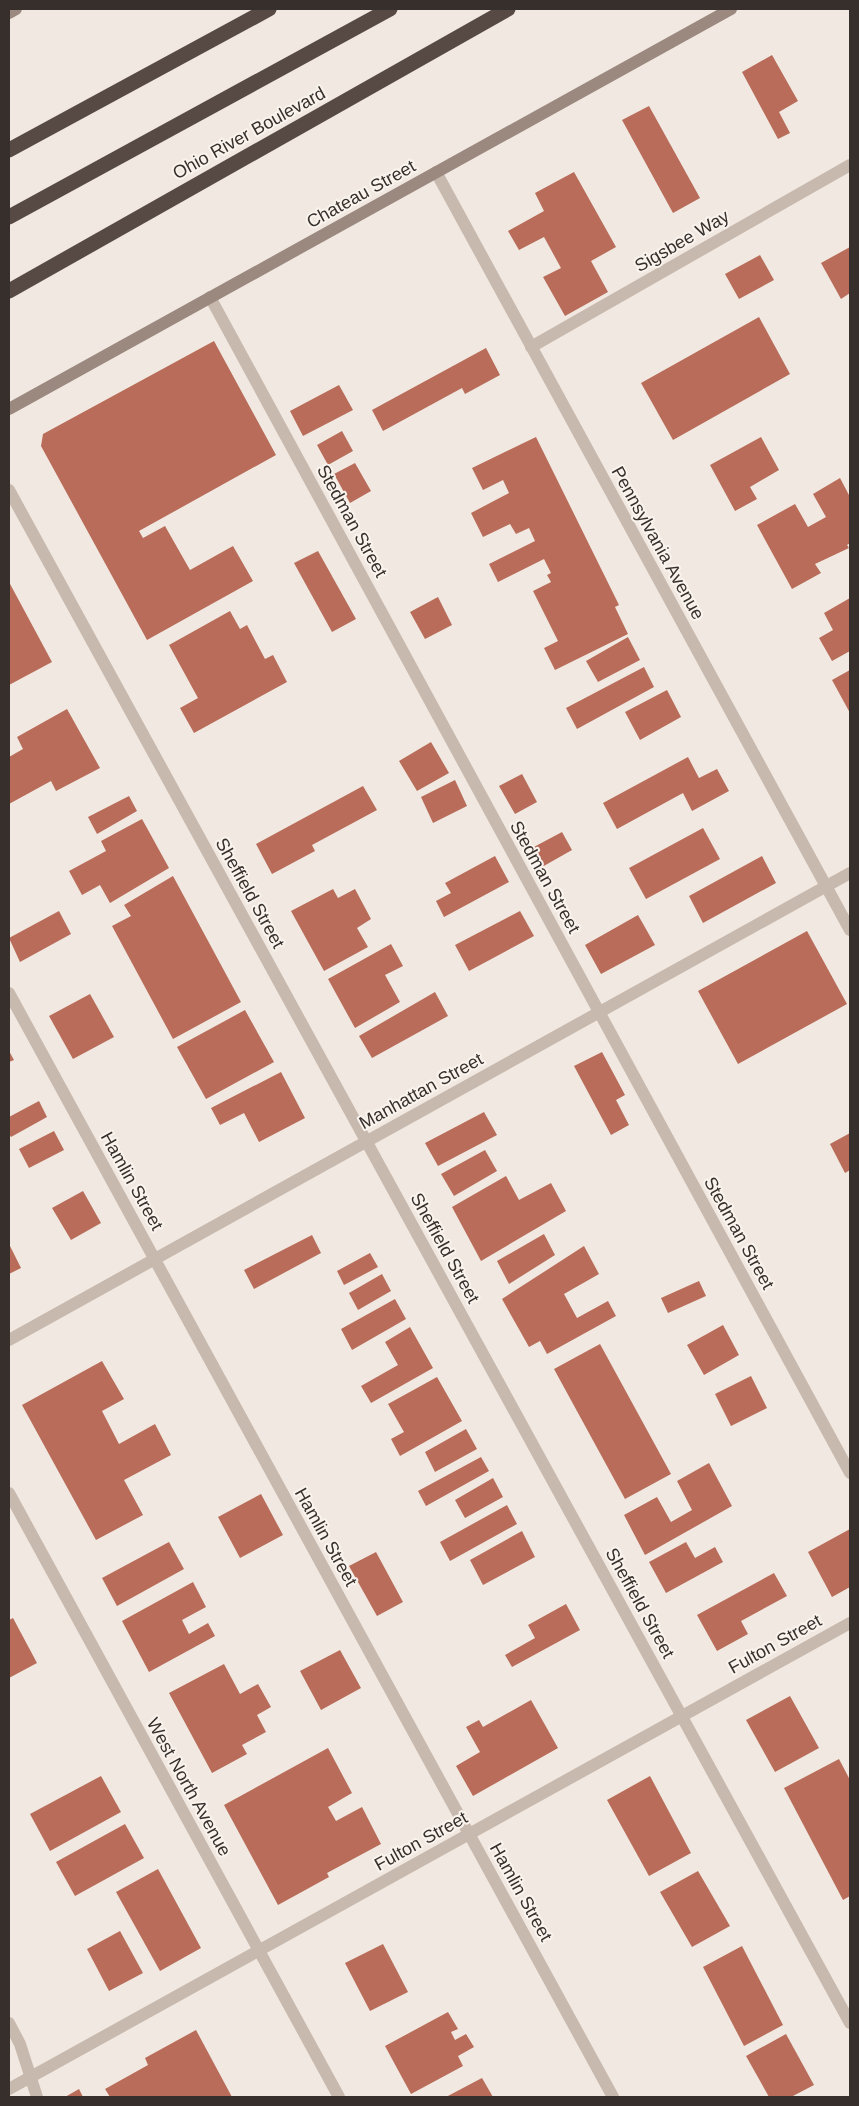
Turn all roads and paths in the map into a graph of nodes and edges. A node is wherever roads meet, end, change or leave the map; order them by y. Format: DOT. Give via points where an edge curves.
graph roads {
  1 [pos="16,9"];
  2 [pos="269,9"];
  3 [pos="390,9"];
  4 [pos="508,9"];
  5 [pos="731,9"];
  6 [pos="9,13"];
  7 [pos="9,150"];
  8 [pos="850,165"];
  9 [pos="436,172"];
  10 [pos="9,217"];
  11 [pos="9,291"];
  12 [pos="210,297"];
  13 [pos="531,346"];
  14 [pos="9,409"];
  15 [pos="9,490"];
  16 [pos="850,874"];
  17 [pos="827,887"];
  18 [pos="850,930"];
  19 [pos="9,993"];
  20 [pos="599,1012"];
  21 [pos="366,1142"];
  22 [pos="154,1259"];
  23 [pos="9,1340"];
  24 [pos="850,1473"];
  25 [pos="9,1493"];
  26 [pos="850,1623"];
  27 [pos="682,1716"];
  28 [pos="469,1834"];
  29 [pos="259,1950"];
  30 [pos="9,2023"];
  31 [pos="850,2024"];
  32 [pos="30,2077"];
  33 [pos="9,2089"];
  34 [pos="37,2097"];
  35 [pos="339,2097"];
  36 [pos="613,2097"];
  1 -- 6 [label="main road"];
  2 -- 7 [label="highway"];
  3 -- 10 [label="highway"];
  4 -- 11 [label="highway, Ohio River Boulevard"];
  5 -- 9 [label="main road, Chateau Street"];
  8 -- 13 [label="street, Sigsbee Way"];
  9 -- 12 [label="main road, Chateau Street"];
  9 -- 13 [label="street, Pennsylvania Avenue"];
  12 -- 14 [label="main road, Chateau Street"];
  12 -- 20 [label="street, Stedman Street"];
  13 -- 17 [label="street, Pennsylvania Avenue"];
  15 -- 21 [label="street, Sheffield Street"];
  16 -- 17 [label="street, Manhattan Street"];
  17 -- 18 [label="street, Pennsylvania Avenue"];
  17 -- 20 [label="street, Manhattan Street"];
  19 -- 22 [label="street, Hamlin Street"];
  20 -- 21 [label="street, Manhattan Street"];
  20 -- 24 [label="street, Stedman Street"];
  21 -- 22 [label="street, Manhattan Street"];
  21 -- 27 [label="street, Sheffield Street"];
  22 -- 23 [label="street, Manhattan Street"];
  22 -- 28 [label="street, Hamlin Street"];
  25 -- 29 [label="street, West North Avenue"];
  26 -- 27 [label="street, Fulton Street"];
  27 -- 28 [label="street, Fulton Street"];
  27 -- 31 [label="street, Sheffield Street"];
  28 -- 29 [label="street, Fulton Street"];
  28 -- 36 [label="street, Hamlin Street"];
  29 -- 32 [label="street, Fulton Street"];
  29 -- 35 [label="street, West North Avenue"];
  30 -- 32 [label="street" via="20,2044"];
  32 -- 33 [label="street, Fulton Street"];
  32 -- 34 [label="street"];
}
